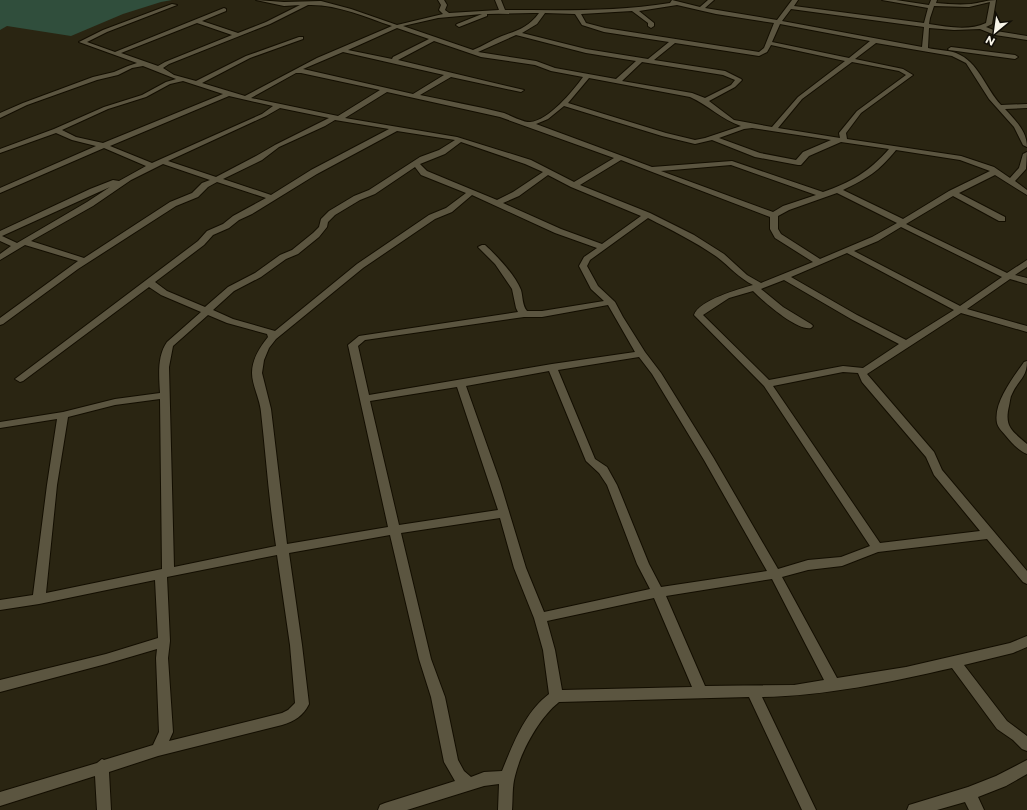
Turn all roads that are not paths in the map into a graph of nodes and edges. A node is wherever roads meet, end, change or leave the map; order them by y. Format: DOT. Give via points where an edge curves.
graph roads {
  1 [pos="259,0"];
  2 [pos="441,0"];
  3 [pos="498,0"];
  4 [pos="663,0"];
  5 [pos="711,0"];
  6 [pos="795,0"];
  7 [pos="886,0"];
  8 [pos="992,0"];
  9 [pos="308,3"];
  10 [pos="677,3"];
  11 [pos="932,3"];
  12 [pos="174,5"];
  13 [pos="790,7"];
  14 [pos="633,9"];
  15 [pos="700,9"];
  16 [pos="224,10"];
  17 [pos="544,11"];
  18 [pos="503,12"];
  19 [pos="577,12"];
  20 [pos="488,13"];
  21 [pos="448,15"];
  22 [pos="198,21"];
  23 [pos="778,22"];
  24 [pos="459,25"];
  25 [pos="396,26"];
  26 [pos="650,26"];
  27 [pos="926,26"];
  28 [pos="982,28"];
  29 [pos="518,33"];
  30 [pos="236,34"];
  31 [pos="301,38"];
  32 [pos="1027,38"];
  33 [pos="434,39"];
  34 [pos="876,40"];
  35 [pos="674,41"];
  36 [pos="768,43"];
  37 [pos="925,47"];
  38 [pos="342,50"];
  39 [pos="474,52"];
  40 [pos="954,52"];
  41 [pos="114,54"];
  42 [pos="1015,57"];
  43 [pos="640,60"];
  44 [pos="852,60"];
  45 [pos="395,61"];
  46 [pos="649,61"];
  47 [pos="144,64"];
  48 [pos="158,69"];
  49 [pos="299,70"];
  50 [pos="449,75"];
  51 [pos="587,76"];
  52 [pos="184,78"];
  53 [pos="617,82"];
  54 [pos="197,83"];
  55 [pos="386,90"];
  56 [pos="521,90"];
  57 [pos="228,94"];
  58 [pos="414,96"];
  59 [pos="246,98"];
  60 [pos="706,101"];
  61 [pos="563,104"];
  62 [pos="278,106"];
  63 [pos="1027,106"];
  64 [pos="1000,107"];
  65 [pos="0,116"];
  66 [pos="336,118"];
  67 [pos="533,124"];
  68 [pos="744,126"];
  69 [pos="396,128"];
  70 [pos="56,130"];
  71 [pos="774,130"];
  72 [pos="713,138"];
  73 [pos="844,139"];
  74 [pos="460,140"];
  75 [pos="1027,145"];
  76 [pos="105,146"];
  77 [pos="895,147"];
  78 [pos="0,151"];
  79 [pos="756,154"];
  80 [pos="1027,154"];
  81 [pos="619,158"];
  82 [pos="162,161"];
  83 [pos="416,164"];
  84 [pos="737,164"];
  85 [pos="152,166"];
  86 [pos="649,169"];
  87 [pos="548,172"];
  88 [pos="994,172"];
  89 [pos="128,178"];
  90 [pos="216,180"];
  91 [pos="1010,182"];
  92 [pos="574,185"];
  93 [pos="837,190"];
  94 [pos="0,191"];
  95 [pos="470,193"];
  96 [pos="952,193"];
  97 [pos="1027,193"];
  98 [pos="824,195"];
  99 [pos="272,198"];
  100 [pos="497,203"];
  101 [pos="647,215"];
  102 [pos="774,215"];
  103 [pos="1002,219"];
  104 [pos="901,223"];
  105 [pos="0,234"];
  106 [pos="0,238"];
  107 [pos="20,244"];
  108 [pos="482,247"];
  109 [pos="602,247"];
  110 [pos="847,250"];
  111 [pos="0,258"];
  112 [pos="85,261"];
  113 [pos="818,261"];
  114 [pos="1027,263"];
  115 [pos="783,276"];
  116 [pos="1007,276"];
  117 [pos="1027,281"];
  118 [pos="150,282"];
  119 [pos="758,287"];
  120 [pos="611,302"];
  121 [pos="207,310"];
  122 [pos="960,310"];
  123 [pos="524,314"];
  124 [pos="0,322"];
  125 [pos="808,326"];
  126 [pos="1027,329"];
  127 [pos="273,337"];
  128 [pos="906,344"];
  129 [pos="641,354"];
  130 [pos="1027,364"];
  131 [pos="552,367"];
  132 [pos="864,371"];
  133 [pos="20,379"];
  134 [pos="460,383"];
  135 [pos="767,384"];
  136 [pos="165,395"];
  137 [pos="365,399"];
  138 [pos="63,415"];
  139 [pos="0,425"];
  140 [pos="1027,450"];
  141 [pos="504,513"];
  142 [pos="395,531"];
  143 [pos="989,534"];
  144 [pos="877,548"];
  145 [pos="283,550"];
  146 [pos="164,574"];
  147 [pos="775,574"];
  148 [pos="1027,579"];
  149 [pos="658,593"];
  150 [pos="39,599"];
  151 [pos="0,605"];
  152 [pos="540,618"];
  153 [pos="164,641"];
  154 [pos="1027,642"];
  155 [pos="954,661"];
  156 [pos="833,684"];
  157 [pos="0,686"];
  158 [pos="701,692"];
  159 [pos="753,692"];
  160 [pos="556,696"];
  161 [pos="1027,745"];
  162 [pos="158,750"];
  163 [pos="102,766"];
  164 [pos="1027,767"];
  165 [pos="507,777"];
  166 [pos="469,784"];
  167 [pos="968,794"];
  168 [pos="0,799"];
  169 [pos="104,810"];
  170 [pos="385,810"];
  171 [pos="505,810"];
  172 [pos="809,810"];
  173 [pos="914,810"];
  174 [pos="977,810"];
  1 -- 9 [label="street" via="284,4"];
  2 -- 21 [label="street" via="444,5 442,10"];
  3 -- 18 [label="street"];
  4 -- 10 [label="street"];
  5 -- 15 [label="street"];
  6 -- 13 [label="street"];
  7 -- 11 [label="street"];
  8 -- 11 [label="street" via="964,5"];
  8 -- 28 [label="street" via="990,23"];
  9 -- 25 [label="street" via="321,3 349,10"];
  9 -- 30 [label="street" via="268,23"];
  10 -- 14 [label="street"];
  10 -- 15 [label="street"];
  11 -- 27 [label="street"];
  12 -- 41 [label="street" via="82,42"];
  13 -- 23 [label="street"];
  13 -- 27 [label="street"];
  14 -- 19 [label="street"];
  14 -- 26 [label="street" via="652,24"];
  15 -- 23 [label="street"];
  16 -- 22 [label="street"];
  17 -- 18 [label="street"];
  17 -- 19 [label="street"];
  17 -- 29 [label="street" via="534,23"];
  18 -- 20 [label="street"];
  19 -- 35 [label="street" via="582,22 588,26"];
  20 -- 21 [label="street"];
  20 -- 24 [label="street"];
  21 -- 25 [label="street"];
  22 -- 30 [label="street"];
  22 -- 41 [label="street"];
  23 -- 34 [label="street"];
  23 -- 36 [label="street"];
  25 -- 33 [label="street"];
  25 -- 38 [label="street"];
  27 -- 28 [label="street"];
  27 -- 37 [label="street"];
  28 -- 32 [label="street" via="995,33"];
  29 -- 39 [label="street"];
  29 -- 43 [label="street" via="520,36 553,44"];
  30 -- 48 [label="street"];
  31 -- 54 [label="street" via="248,57"];
  33 -- 39 [label="street"];
  33 -- 45 [label="street" via="395,58"];
  34 -- 37 [label="street"];
  34 -- 44 [label="street"];
  35 -- 36 [label="street" via="759,54 765,51"];
  35 -- 46 [label="street"];
  36 -- 44 [label="street"];
  37 -- 40 [label="street"];
  37 -- 40 [label="street" via="946,48"];
  38 -- 45 [label="street"];
  38 -- 49 [label="street"];
  39 -- 51 [label="street" via="536,63 553,70"];
  40 -- 42 [label="street"];
  40 -- 64 [label="street" via="972,66 991,98"];
  41 -- 47 [label="street"];
  43 -- 46 [label="street"];
  43 -- 53 [label="street"];
  44 -- 71 [label="street" via="800,98"];
  44 -- 73 [label="street" via="901,70 910,75 859,112 842,133"];
  45 -- 50 [label="street"];
  46 -- 60 [label="street" via="729,74 739,80"];
  47 -- 48 [label="street"];
  47 -- 65 [label="street" via="95,78"];
  48 -- 52 [label="street" via="172,76"];
  49 -- 55 [label="street"];
  49 -- 59 [label="street"];
  50 -- 56 [label="street"];
  50 -- 58 [label="street"];
  51 -- 53 [label="street"];
  51 -- 61 [label="street"];
  52 -- 54 [label="street"];
  52 -- 70 [label="street"];
  53 -- 60 [label="street" via="683,93"];
  54 -- 57 [label="street"];
  55 -- 58 [label="street"];
  55 -- 66 [label="street"];
  57 -- 59 [label="street"];
  57 -- 76 [label="street"];
  58 -- 67 [label="street" via="495,113"];
  59 -- 62 [label="street"];
  60 -- 68 [label="street" via="732,121"];
  61 -- 67 [label="street"];
  61 -- 72 [label="street" via="664,135 699,142"];
  62 -- 66 [label="street"];
  62 -- 82 [label="street" via="264,115"];
  63 -- 64 [label="street"];
  64 -- 75 [label="street" via="1016,126"];
  66 -- 69 [label="street"];
  66 -- 90 [label="street" via="277,146"];
  67 -- 81 [label="street"];
  68 -- 71 [label="street"];
  68 -- 72 [label="street"];
  69 -- 74 [label="street"];
  69 -- 99 [label="street"];
  70 -- 76 [label="street" via="74,139"];
  70 -- 78 [label="street"];
  71 -- 73 [label="street"];
  72 -- 79 [label="street"];
  73 -- 77 [label="street"];
  73 -- 79 [label="street" via="806,154 798,162"];
  74 -- 83 [label="street"];
  74 -- 87 [label="street" via="528,162"];
  76 -- 85 [label="street"];
  76 -- 94 [label="street"];
  77 -- 88 [label="street" via="961,158 981,164"];
  77 -- 93 [label="street" via="867,175"];
  79 -- 84 [label="street"];
  80 -- 91 [label="street" via="1022,169"];
  81 -- 86 [label="street"];
  81 -- 92 [label="street"];
  82 -- 85 [label="street"];
  82 -- 90 [label="street"];
  83 -- 95 [label="street" via="424,174 444,180"];
  83 -- 121 [label="street" via="372,192 332,213 316,235 300,248 231,289"];
  84 -- 86 [label="street" via="728,162"];
  84 -- 98 [label="street"];
  85 -- 89 [label="street"];
  86 -- 102 [label="street"];
  87 -- 92 [label="street"];
  87 -- 100 [label="street" via="516,194"];
  88 -- 91 [label="street"];
  88 -- 96 [label="street"];
  89 -- 105 [label="street" via="93,191"];
  89 -- 107 [label="street" via="90,204"];
  90 -- 99 [label="street"];
  90 -- 112 [label="street" via="205,185 195,195 168,207"];
  91 -- 97 [label="street"];
  92 -- 101 [label="street"];
  93 -- 98 [label="street"];
  93 -- 104 [label="street"];
  95 -- 100 [label="street"];
  95 -- 127 [label="street" via="360,266"];
  96 -- 103 [label="street"];
  96 -- 104 [label="street"];
  98 -- 102 [label="street" via="786,208"];
  99 -- 118 [label="street" via="206,236 201,243"];
  100 -- 109 [label="street" via="558,231"];
  101 -- 109 [label="street"];
  101 -- 119 [label="street" via="691,236 721,256"];
  102 -- 113 [label="street" via="774,229 778,236"];
  104 -- 110 [label="street" via="875,239"];
  104 -- 116 [label="street"];
  106 -- 107 [label="street"];
  107 -- 111 [label="street"];
  107 -- 112 [label="street"];
  108 -- 123 [label="street" via="498,262 516,289"];
  109 -- 120 [label="street" via="587,259 583,266 594,287"];
  110 -- 113 [label="street"];
  110 -- 122 [label="street"];
  112 -- 124 [label="street"];
  113 -- 115 [label="street"];
  114 -- 116 [label="street"];
  115 -- 119 [label="street"];
  115 -- 128 [label="street"];
  116 -- 117 [label="street"];
  116 -- 122 [label="street"];
  118 -- 121 [label="street" via="164,293"];
  118 -- 133 [label="street"];
  119 -- 125 [label="street" via="765,300"];
  119 -- 135 [label="street" via="737,292 715,302 698,315"];
  120 -- 123 [label="street" via="542,314"];
  120 -- 129 [label="street"];
  121 -- 127 [label="street" via="230,321 271,332"];
  121 -- 136 [label="street" via="168,347 164,367"];
  122 -- 126 [label="street"];
  122 -- 128 [label="street"];
  123 -- 137 [label="street" via="358,340 353,344"];
  127 -- 145 [label="street" via="259,360 258,373 265,404"];
  128 -- 132 [label="street"];
  129 -- 131 [label="street"];
  129 -- 147 [label="street" via="656,373 710,460"];
  130 -- 140 [label="street" via="1007,394 1002,424 1012,438"];
  131 -- 134 [label="street"];
  131 -- 149 [label="street" via="591,461 603,470 612,485 643,564"];
  132 -- 135 [label="street" via="843,369"];
  132 -- 143 [label="street" via="864,380 930,455 938,472"];
  134 -- 137 [label="street"];
  134 -- 141 [label="street"];
  135 -- 144 [label="street"];
  136 -- 138 [label="street" via="115,402"];
  136 -- 146 [label="street"];
  137 -- 142 [label="street"];
  138 -- 139 [label="street"];
  138 -- 150 [label="street"];
  141 -- 142 [label="street"];
  141 -- 152 [label="street" via="520,568"];
  142 -- 145 [label="street"];
  142 -- 166 [label="street" via="425,659 438,697 451,762 459,776"];
  143 -- 144 [label="street"];
  143 -- 148 [label="street"];
  144 -- 147 [label="street" via="842,561 808,565"];
  145 -- 146 [label="street"];
  145 -- 162 [label="street" via="302,704 286,720"];
  146 -- 150 [label="street"];
  146 -- 153 [label="street"];
  147 -- 149 [label="street"];
  147 -- 156 [label="street"];
  149 -- 152 [label="street"];
  149 -- 158 [label="street"];
  150 -- 151 [label="street"];
  152 -- 160 [label="street" via="549,650"];
  153 -- 157 [label="street" via="106,659"];
  153 -- 162 [label="street" via="162,658 166,732"];
  154 -- 155 [label="street" via="1013,648"];
  155 -- 156 [label="street" via="906,673"];
  155 -- 161 [label="street" via="1002,725"];
  156 -- 159 [label="street" via="794,691"];
  158 -- 159 [label="street"];
  158 -- 160 [label="street" via="631,696"];
  159 -- 172 [label="street"];
  160 -- 165 [label="street" via="546,704 521,741"];
  162 -- 163 [label="street"];
  163 -- 168 [label="street"];
  163 -- 169 [label="street"];
  164 -- 167 [label="street"];
  165 -- 166 [label="street" via="484,779"];
  165 -- 171 [label="street"];
  166 -- 170 [label="street"];
  167 -- 173 [label="street"];
  167 -- 174 [label="street"];
}
